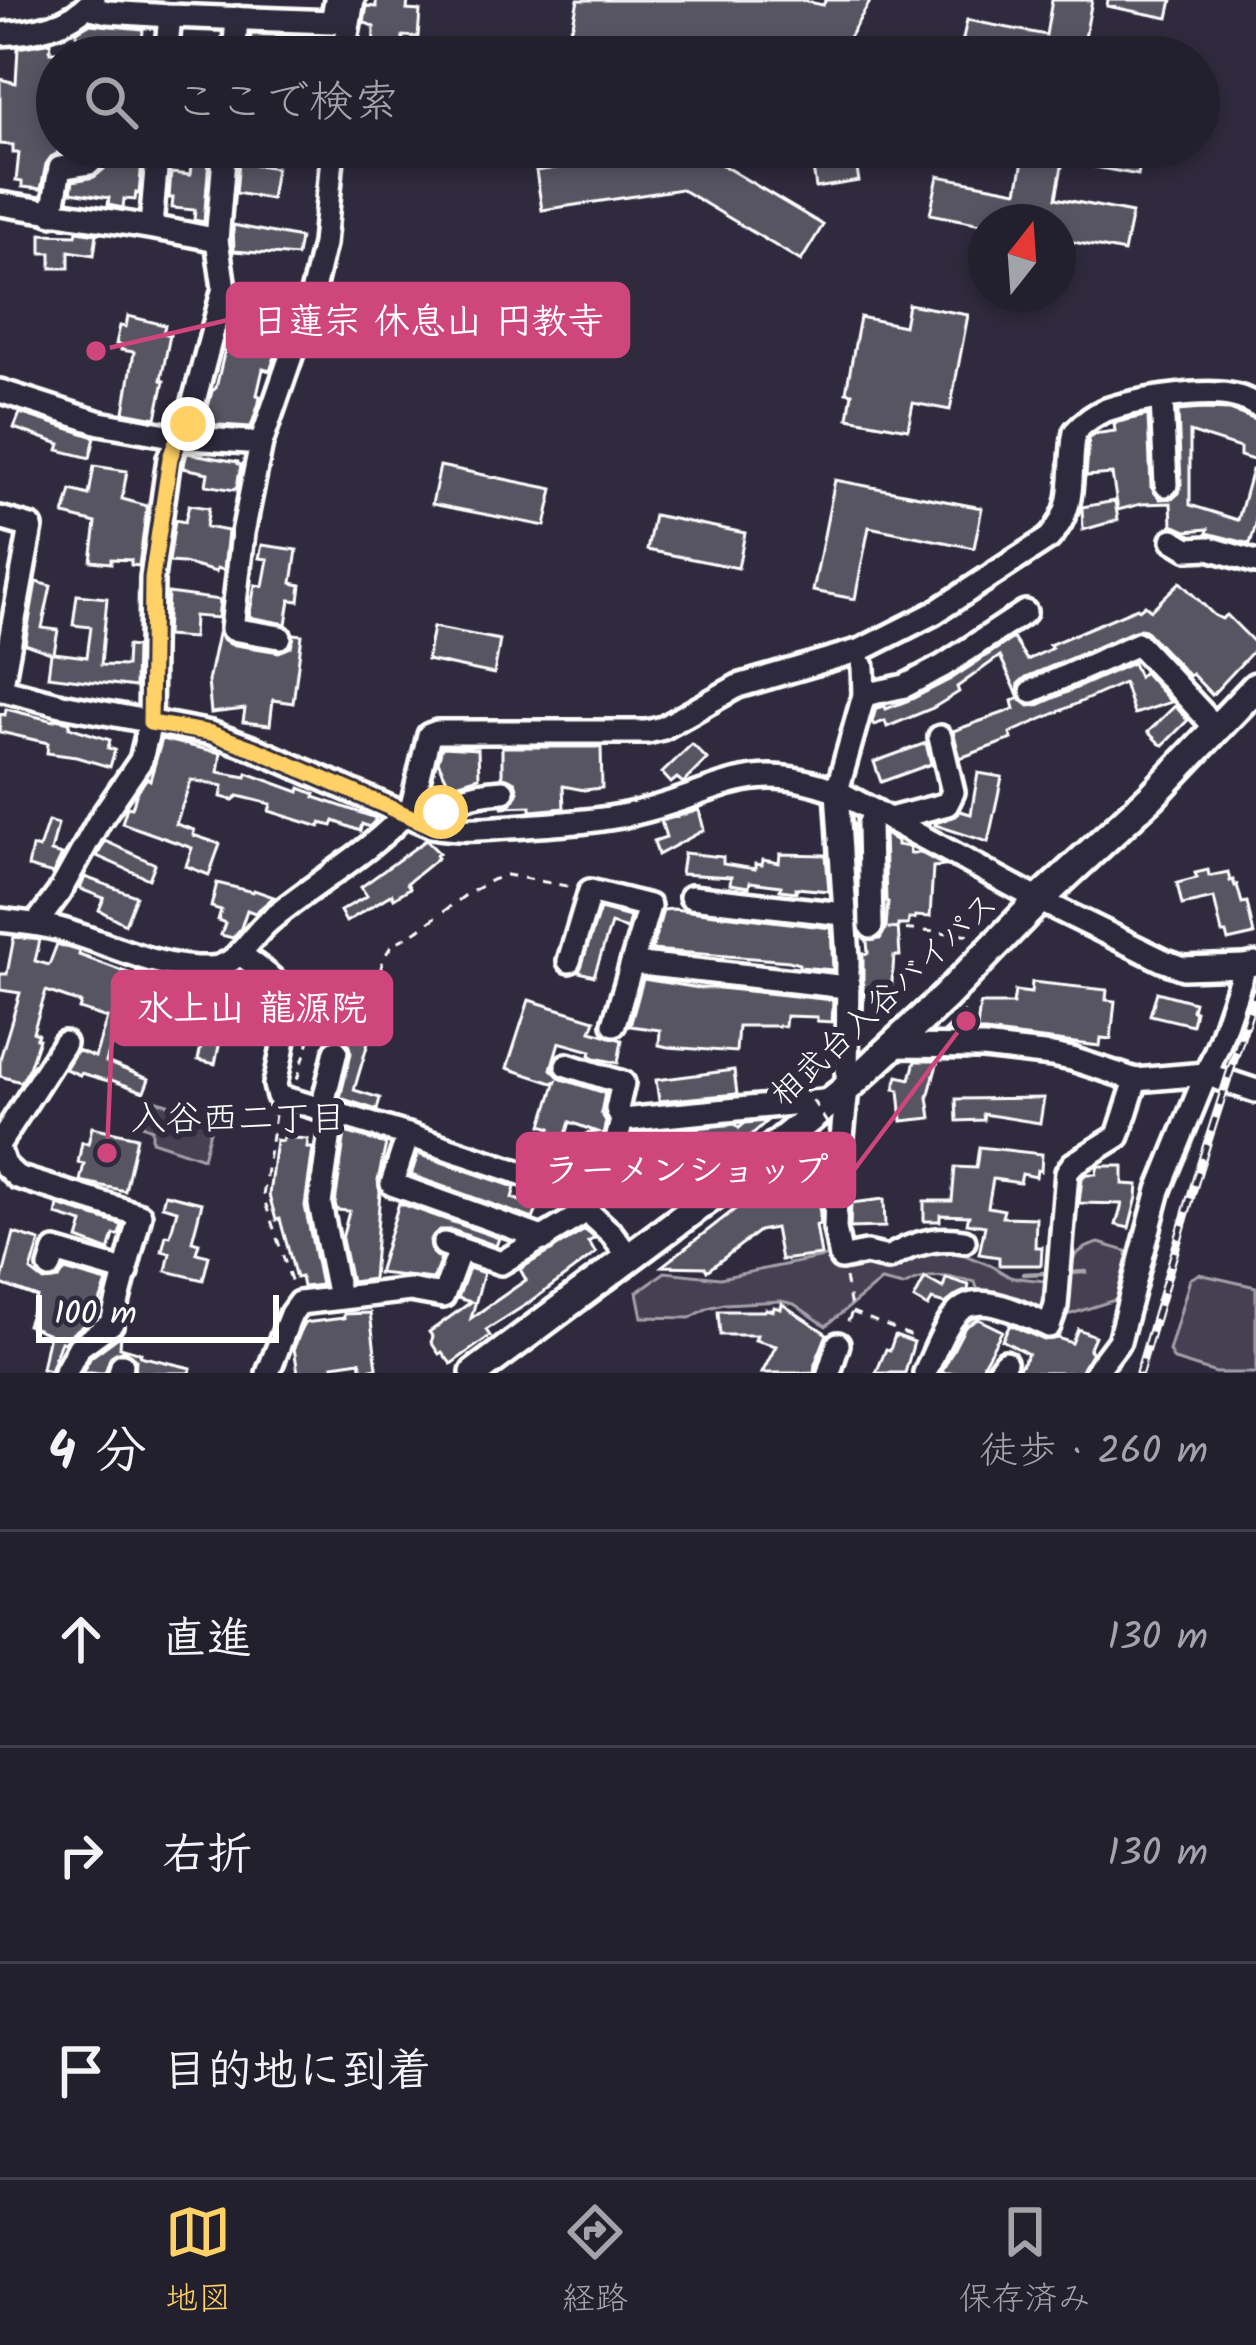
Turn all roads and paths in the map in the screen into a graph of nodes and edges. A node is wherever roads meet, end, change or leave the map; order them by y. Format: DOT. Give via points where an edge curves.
graph roads {
  1 [pos="336,0"];
  2 [pos="352,0"];
  3 [pos="90,4"];
  4 [pos="234,11"];
  5 [pos="170,16"];
  6 [pos="0,34"];
  7 [pos="168,36"];
  8 [pos="346,36"];
  9 [pos="60,168"];
  10 [pos="156,168"];
  11 [pos="223,168"];
  12 [pos="331,168"];
  13 [pos="0,204"];
  14 [pos="52,214"];
  15 [pos="151,226"];
  16 [pos="217,240"];
  17 [pos="0,391"];
  18 [pos="1162,399"];
  19 [pos="1256,404"];
  20 [pos="178,436"];
  21 [pos="260,443"];
  22 [pos="1166,485"];
  23 [pos="0,518"];
  24 [pos="1173,540"];
  25 [pos="1256,562"];
  26 [pos="1025,612"];
  27 [pos="280,637"];
  28 [pos="863,667"];
  29 [pos="1256,687"];
  30 [pos="1,689"];
  31 [pos="1032,691"];
  32 [pos="865,695"];
  33 [pos="150,723"];
  34 [pos="1216,728"];
  35 [pos="940,737"];
  36 [pos="503,791"];
  37 [pos="836,791"];
  38 [pos="405,814"];
  39 [pos="882,815"];
  40 [pos="432,826"];
  41 [pos="590,891"];
  42 [pos="691,897"];
  43 [pos="1039,900"];
  44 [pos="843,914"];
  45 [pos="0,920"];
  46 [pos="36,924"];
  47 [pos="871,927"];
  48 [pos="1004,937"];
  49 [pos="239,953"];
  50 [pos="569,961"];
  51 [pos="632,963"];
  52 [pos="1251,965"];
  53 [pos="847,987"];
  54 [pos="614,1024"];
  55 [pos="64,1043"];
  56 [pos="893,1046"];
  57 [pos="336,1052"];
  58 [pos="567,1065"];
  59 [pos="1205,1074"];
  60 [pos="1136,1080"];
  61 [pos="803,1085"];
  62 [pos="1256,1091"];
  63 [pos="840,1094"];
  64 [pos="285,1098"];
  65 [pos="327,1109"];
  66 [pos="622,1120"];
  67 [pos="832,1131"];
  68 [pos="408,1135"];
  69 [pos="0,1142"];
  70 [pos="0,1153"];
  71 [pos="544,1239"];
  72 [pos="964,1240"];
  73 [pos="629,1257"];
  74 [pos="841,1258"];
  75 [pos="50,1267"];
  76 [pos="127,1272"];
  77 [pos="339,1297"];
  78 [pos="299,1303"];
  79 [pos="852,1312"];
  80 [pos="838,1344"];
  81 [pos="938,1347"];
  82 [pos="65,1373"];
  83 [pos="268,1373"];
  84 [pos="476,1373"];
  85 [pos="829,1373"];
  86 [pos="925,1373"];
  87 [pos="1095,1373"];
  1 -- 4 [label="street" via="332,22"];
  2 -- 8 [label="street"];
  3 -- 5 [label="street"];
  3 -- 6 [label="street" via="51,28"];
  4 -- 5 [label="street"];
  5 -- 7 [label="street"];
  9 -- 14 [label="street"];
  10 -- 15 [label="street"];
  11 -- 16 [label="street"];
  12 -- 21 [label="street" via="311,298"];
  13 -- 14 [label="street"];
  14 -- 15 [label="street"];
  15 -- 16 [label="street"];
  16 -- 20 [label="street" via="224,288"];
  17 -- 20 [label="street" via="100,423"];
  18 -- 19 [label="street" via="1213,393"];
  18 -- 22 [label="street"];
  18 -- 38 [label="street" via="1083,422 1061,525 934,613 861,650 738,686 647,732 429,735"];
  20 -- 21 [label="street"];
  20 -- 33 [label="street" via="152,578"];
  21 -- 27 [label="street" via="232,629"];
  23 -- 30 [label="street" via="31,527"];
  24 -- 25 [label="street"];
  26 -- 32 [label="street" via="905,686"];
  28 -- 32 [label="street"];
  29 -- 34 [label="main road, 相武台入谷バイパス"];
  30 -- 33 [label="street"];
  31 -- 34 [label="street" via="1138,644"];
  32 -- 37 [label="street"];
  33 -- 38 [label="street" via="211,733"];
  33 -- 46 [label="street" via="141,760"];
  34 -- 43 [label="main road, 相武台入谷バイパス"];
  35 -- 39 [label="street" via="953,791 947,804"];
  36 -- 40 [label="street" via="464,795"];
  37 -- 39 [label="street"];
  37 -- 40 [label="street" via="760,776 590,821"];
  37 -- 44 [label="street"];
  38 -- 40 [label="street"];
  38 -- 49 [label="street"];
  39 -- 43 [label="street"];
  39 -- 47 [label="street" via="869,825"];
  41 -- 50 [label="street"];
  41 -- 51 [label="street" via="649,906"];
  41 -- 64 [label="path" via="507,875 466,894 392,945 372,990 309,1040"];
  42 -- 44 [label="street"];
  43 -- 48 [label="main road, 相武台入谷バイパス"];
  43 -- 52 [label="street" via="1183,968"];
  44 -- 53 [label="street"];
  45 -- 46 [label="street"];
  46 -- 49 [label="street" via="154,962 220,967"];
  47 -- 48 [label="path"];
  48 -- 56 [label="main road, 相武台入谷バイパス"];
  49 -- 64 [label="street" via="286,998 275,1085"];
  51 -- 53 [label="street"];
  51 -- 54 [label="street"];
  52 -- 59 [label="street"];
  53 -- 63 [label="street"];
  55 -- 69 [label="street"];
  56 -- 60 [label="street" via="1052,1055"];
  56 -- 63 [label="main road, 相武台入谷バイパス"];
  57 -- 65 [label="street"];
  58 -- 66 [label="street" via="623,1083"];
  59 -- 60 [label="street"];
  59 -- 62 [label="street"];
  59 -- 87 [label="street" via="1160,1190 1119,1341"];
  60 -- 81 [label="street" via="1118,1136 1067,1172 1049,1326 975,1304 955,1315"];
  61 -- 67 [label="path, bridge"];
  63 -- 66 [label="street"];
  63 -- 73 [label="main road, 相武台入谷バイパス"];
  63 -- 74 [label="street"];
  64 -- 65 [label="street"];
  64 -- 78 [label="path" via="263,1196"];
  65 -- 68 [label="street"];
  65 -- 77 [label="street" via="320,1204"];
  66 -- 68 [label="street" via="607,1180 592,1197"];
  68 -- 71 [label="street" via="392,1184"];
  70 -- 76 [label="street" via="16,1177 140,1214"];
  71 -- 73 [label="street" via="587,1211"];
  71 -- 77 [label="street" via="501,1263 452,1247 443,1296 410,1290"];
  72 -- 74 [label="street" via="945,1237 888,1258"];
  73 -- 84 [label="main road, 相武台入谷バイパス"];
  74 -- 79 [label="path"];
  75 -- 76 [label="street" via="56,1251"];
  76 -- 82 [label="street" via="112,1323 79,1347"];
  77 -- 78 [label="street"];
  78 -- 83 [label="street"];
  79 -- 80 [label="path"];
  79 -- 81 [label="path"];
  80 -- 85 [label="street"];
  81 -- 86 [label="street"];
}
